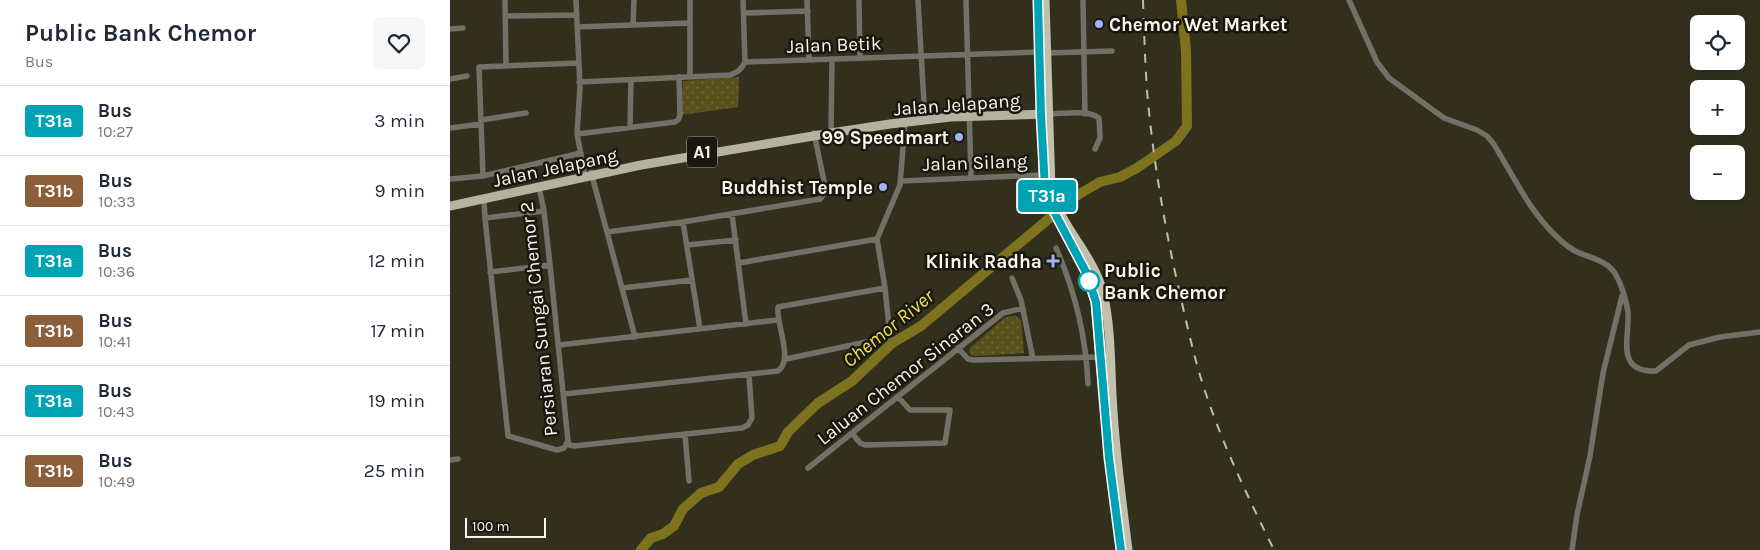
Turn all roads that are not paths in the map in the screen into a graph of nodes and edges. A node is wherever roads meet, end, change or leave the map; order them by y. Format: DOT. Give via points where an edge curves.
graph roads {
  1 [pos="505,0"];
  2 [pos="576,0"];
  3 [pos="634,0"];
  4 [pos="690,0"];
  5 [pos="744,0"];
  6 [pos="807,0"];
  7 [pos="859,0"];
  8 [pos="918,0"];
  9 [pos="966,0"];
  10 [pos="1038,0"];
  11 [pos="1045,0"];
  12 [pos="1083,0"];
  13 [pos="1349,0"];
  14 [pos="808,11"];
  15 [pos="744,13"];
  16 [pos="577,15"];
  17 [pos="506,16"];
  18 [pos="690,22"];
  19 [pos="634,25"];
  20 [pos="577,27"];
  21 [pos="463,28"];
  22 [pos="450,29"];
  23 [pos="1112,51"];
  24 [pos="1084,52"];
  25 [pos="1043,53"];
  26 [pos="967,54"];
  27 [pos="922,56"];
  28 [pos="860,58"];
  29 [pos="832,59"];
  30 [pos="809,60"];
  31 [pos="745,62"];
  32 [pos="579,63"];
  33 [pos="506,66"];
  34 [pos="467,76"];
  35 [pos="680,77"];
  36 [pos="690,77"];
  37 [pos="450,78"];
  38 [pos="630,80"];
  39 [pos="579,82"];
  40 [pos="526,113"];
  41 [pos="1043,114"];
  42 [pos="1085,114"];
  43 [pos="969,115"];
  44 [pos="925,118"];
  45 [pos="481,122"];
  46 [pos="905,122"];
  47 [pos="450,128"];
  48 [pos="630,128"];
  49 [pos="831,131"];
  50 [pos="577,134"];
  51 [pos="814,134"];
  52 [pos="1096,149"];
  53 [pos="581,153"];
  54 [pos="588,174"];
  55 [pos="1047,174"];
  56 [pos="483,176"];
  57 [pos="971,177"];
  58 [pos="450,179"];
  59 [pos="901,181"];
  60 [pos="539,187"];
  61 [pos="484,199"];
  62 [pos="450,200"];
  63 [pos="450,206"];
  64 [pos="544,211"];
  65 [pos="732,214"];
  66 [pos="485,218"];
  67 [pos="683,222"];
  68 [pos="1062,222"];
  69 [pos="607,232"];
  70 [pos="877,239"];
  71 [pos="736,240"];
  72 [pos="687,245"];
  73 [pos="1056,248"];
  74 [pos="739,263"];
  75 [pos="550,265"];
  76 [pos="490,272"];
  77 [pos="1012,278"];
  78 [pos="692,280"];
  79 [pos="622,288"];
  80 [pos="885,288"];
  81 [pos="1623,294"];
  82 [pos="1105,300"];
  83 [pos="1023,308"];
  84 [pos="778,320"];
  85 [pos="746,324"];
  86 [pos="700,329"];
  87 [pos="1760,332"];
  88 [pos="635,337"];
  89 [pos="559,345"];
  90 [pos="958,348"];
  91 [pos="1087,357"];
  92 [pos="1100,357"];
  93 [pos="786,359"];
  94 [pos="1033,359"];
  95 [pos="749,375"];
  96 [pos="1111,381"];
  97 [pos="1088,384"];
  98 [pos="564,394"];
  99 [pos="898,397"];
  100 [pos="852,433"];
  101 [pos="685,434"];
  102 [pos="565,446"];
  103 [pos="458,459"];
  104 [pos="450,460"];
  105 [pos="808,468"];
  106 [pos="689,481"];
  107 [pos="1121,550"];
  108 [pos="1128,550"];
  109 [pos="1572,550"];
  1 -- 17 [label="street"];
  2 -- 16 [label="street"];
  3 -- 19 [label="street"];
  4 -- 18 [label="street"];
  5 -- 15 [label="street"];
  6 -- 14 [label="street"];
  7 -- 28 [label="street"];
  8 -- 27 [label="street"];
  9 -- 26 [label="street"];
  10 -- 25 [label="highway"];
  11 -- 25 [label="highway"];
  12 -- 24 [label="street"];
  13 -- 81 [label="street" via="1377,62 1388,78 1444,118 1487,136 1550,230 1574,250 1609,266"];
  14 -- 15 [label="street"];
  14 -- 30 [label="street"];
  15 -- 31 [label="street"];
  16 -- 17 [label="street"];
  16 -- 20 [label="street"];
  17 -- 33 [label="street"];
  18 -- 19 [label="street"];
  18 -- 36 [label="street"];
  19 -- 20 [label="street"];
  20 -- 32 [label="street"];
  21 -- 22 [label="street"];
  23 -- 24 [label="street, Jalan Betik"];
  24 -- 25 [label="street, Jalan Betik"];
  24 -- 42 [label="street"];
  25 -- 26 [label="street, Jalan Betik"];
  25 -- 41 [label="highway"];
  26 -- 27 [label="street, Jalan Betik"];
  26 -- 43 [label="street"];
  27 -- 28 [label="street, Jalan Betik"];
  27 -- 44 [label="street"];
  28 -- 29 [label="street, Jalan Betik"];
  29 -- 30 [label="street, Jalan Betik"];
  29 -- 49 [label="street"];
  30 -- 31 [label="street, Jalan Betik"];
  31 -- 36 [label="street" via="738,72 730,75"];
  32 -- 33 [label="street"];
  32 -- 39 [label="street"];
  33 -- 45 [label="street" via="479,67"];
  34 -- 37 [label="street"];
  35 -- 36 [label="street"];
  35 -- 38 [label="street"];
  35 -- 48 [label="street" via="678,120"];
  38 -- 39 [label="street"];
  38 -- 48 [label="street"];
  39 -- 50 [label="street"];
  40 -- 45 [label="street"];
  41 -- 42 [label="street"];
  41 -- 43 [label="main road, Jalan Jelapang / A1"];
  41 -- 55 [label="highway"];
  42 -- 52 [label="street" via="1099,118 1100,138"];
  43 -- 44 [label="main road, Jalan Jelapang / A1"];
  43 -- 57 [label="street"];
  44 -- 46 [label="main road, Jalan Jelapang / A1"];
  44 -- 49 [label="main road, Jalan Jelapang / A1"];
  45 -- 47 [label="street"];
  45 -- 56 [label="street"];
  46 -- 49 [label="main road, Jalan Jelapang / A1"];
  46 -- 59 [label="street"];
  48 -- 50 [label="street"];
  49 -- 51 [label="main road, Jalan Jelapang / A1"];
  50 -- 53 [label="street"];
  51 -- 54 [label="main road, Jalan Jelapang / A1"];
  51 -- 65 [label="street" via="826,192 824,196"];
  53 -- 54 [label="street"];
  53 -- 56 [label="street"];
  54 -- 60 [label="main road, Jalan Jelapang / A1"];
  54 -- 62 [label="main road, Jalan Jelapang / A1"];
  54 -- 69 [label="street"];
  55 -- 57 [label="street, Jalan Silang"];
  55 -- 68 [label="highway" via="1052,203"];
  56 -- 58 [label="street"];
  57 -- 59 [label="street, Jalan Silang"];
  59 -- 70 [label="street"];
  60 -- 61 [label="main road, Jalan Jelapang / A1"];
  60 -- 64 [label="street, Persiaran Sungai Chemor 2"];
  61 -- 63 [label="main road, Jalan Jelapang / A1"];
  61 -- 66 [label="street"];
  64 -- 66 [label="street"];
  64 -- 75 [label="street, Persiaran Sungai Chemor 2"];
  65 -- 67 [label="street"];
  65 -- 71 [label="street"];
  66 -- 76 [label="street"];
  67 -- 69 [label="street"];
  67 -- 72 [label="street"];
  68 -- 82 [label="highway" via="1094,268"];
  68 -- 92 [label="highway" via="1096,302"];
  69 -- 79 [label="street"];
  70 -- 74 [label="street"];
  70 -- 80 [label="street"];
  71 -- 72 [label="street"];
  71 -- 74 [label="street"];
  72 -- 78 [label="street"];
  73 -- 91 [label="street" via="1070,283"];
  74 -- 85 [label="street"];
  75 -- 76 [label="street"];
  75 -- 89 [label="street, Persiaran Sungai Chemor 2"];
  76 -- 102 [label="street" via="508,436 557,450"];
  77 -- 83 [label="street"];
  78 -- 79 [label="street"];
  78 -- 86 [label="street"];
  79 -- 88 [label="street"];
  80 -- 84 [label="street" via="780,306"];
  80 -- 93 [label="street" via="890,337"];
  81 -- 87 [label="street" via="1628,311 1626,353 1632,363 1643,370 1661,369 1689,345"];
  81 -- 109 [label="street" via="1603,373"];
  82 -- 92 [label="highway" via="1105,347"];
  82 -- 96 [label="highway"];
  83 -- 90 [label="street, Laluan Chemor Sinaran 3" via="1003,313"];
  83 -- 94 [label="street"];
  84 -- 85 [label="street"];
  84 -- 93 [label="street"];
  85 -- 86 [label="street"];
  86 -- 88 [label="street"];
  88 -- 89 [label="street"];
  89 -- 98 [label="street, Persiaran Sungai Chemor 2"];
  90 -- 94 [label="street" via="970,360"];
  90 -- 99 [label="street, Laluan Chemor Sinaran 3"];
  91 -- 92 [label="street"];
  91 -- 94 [label="street"];
  91 -- 97 [label="street"];
  92 -- 96 [label="highway" via="1106,364"];
  92 -- 107 [label="highway"];
  93 -- 95 [label="street" via="778,372"];
  95 -- 98 [label="street"];
  95 -- 101 [label="street" via="752,418 748,426"];
  96 -- 108 [label="highway" via="1116,456"];
  98 -- 102 [label="street, Persiaran Sungai Chemor 2" via="568,441"];
  99 -- 100 [label="street, Laluan Chemor Sinaran 3"];
  99 -- 100 [label="street" via="910,410 950,410 945,444 865,445"];
  100 -- 105 [label="street, Laluan Chemor Sinaran 3"];
  101 -- 102 [label="street"];
  101 -- 106 [label="street"];
  103 -- 104 [label="street"];
}
